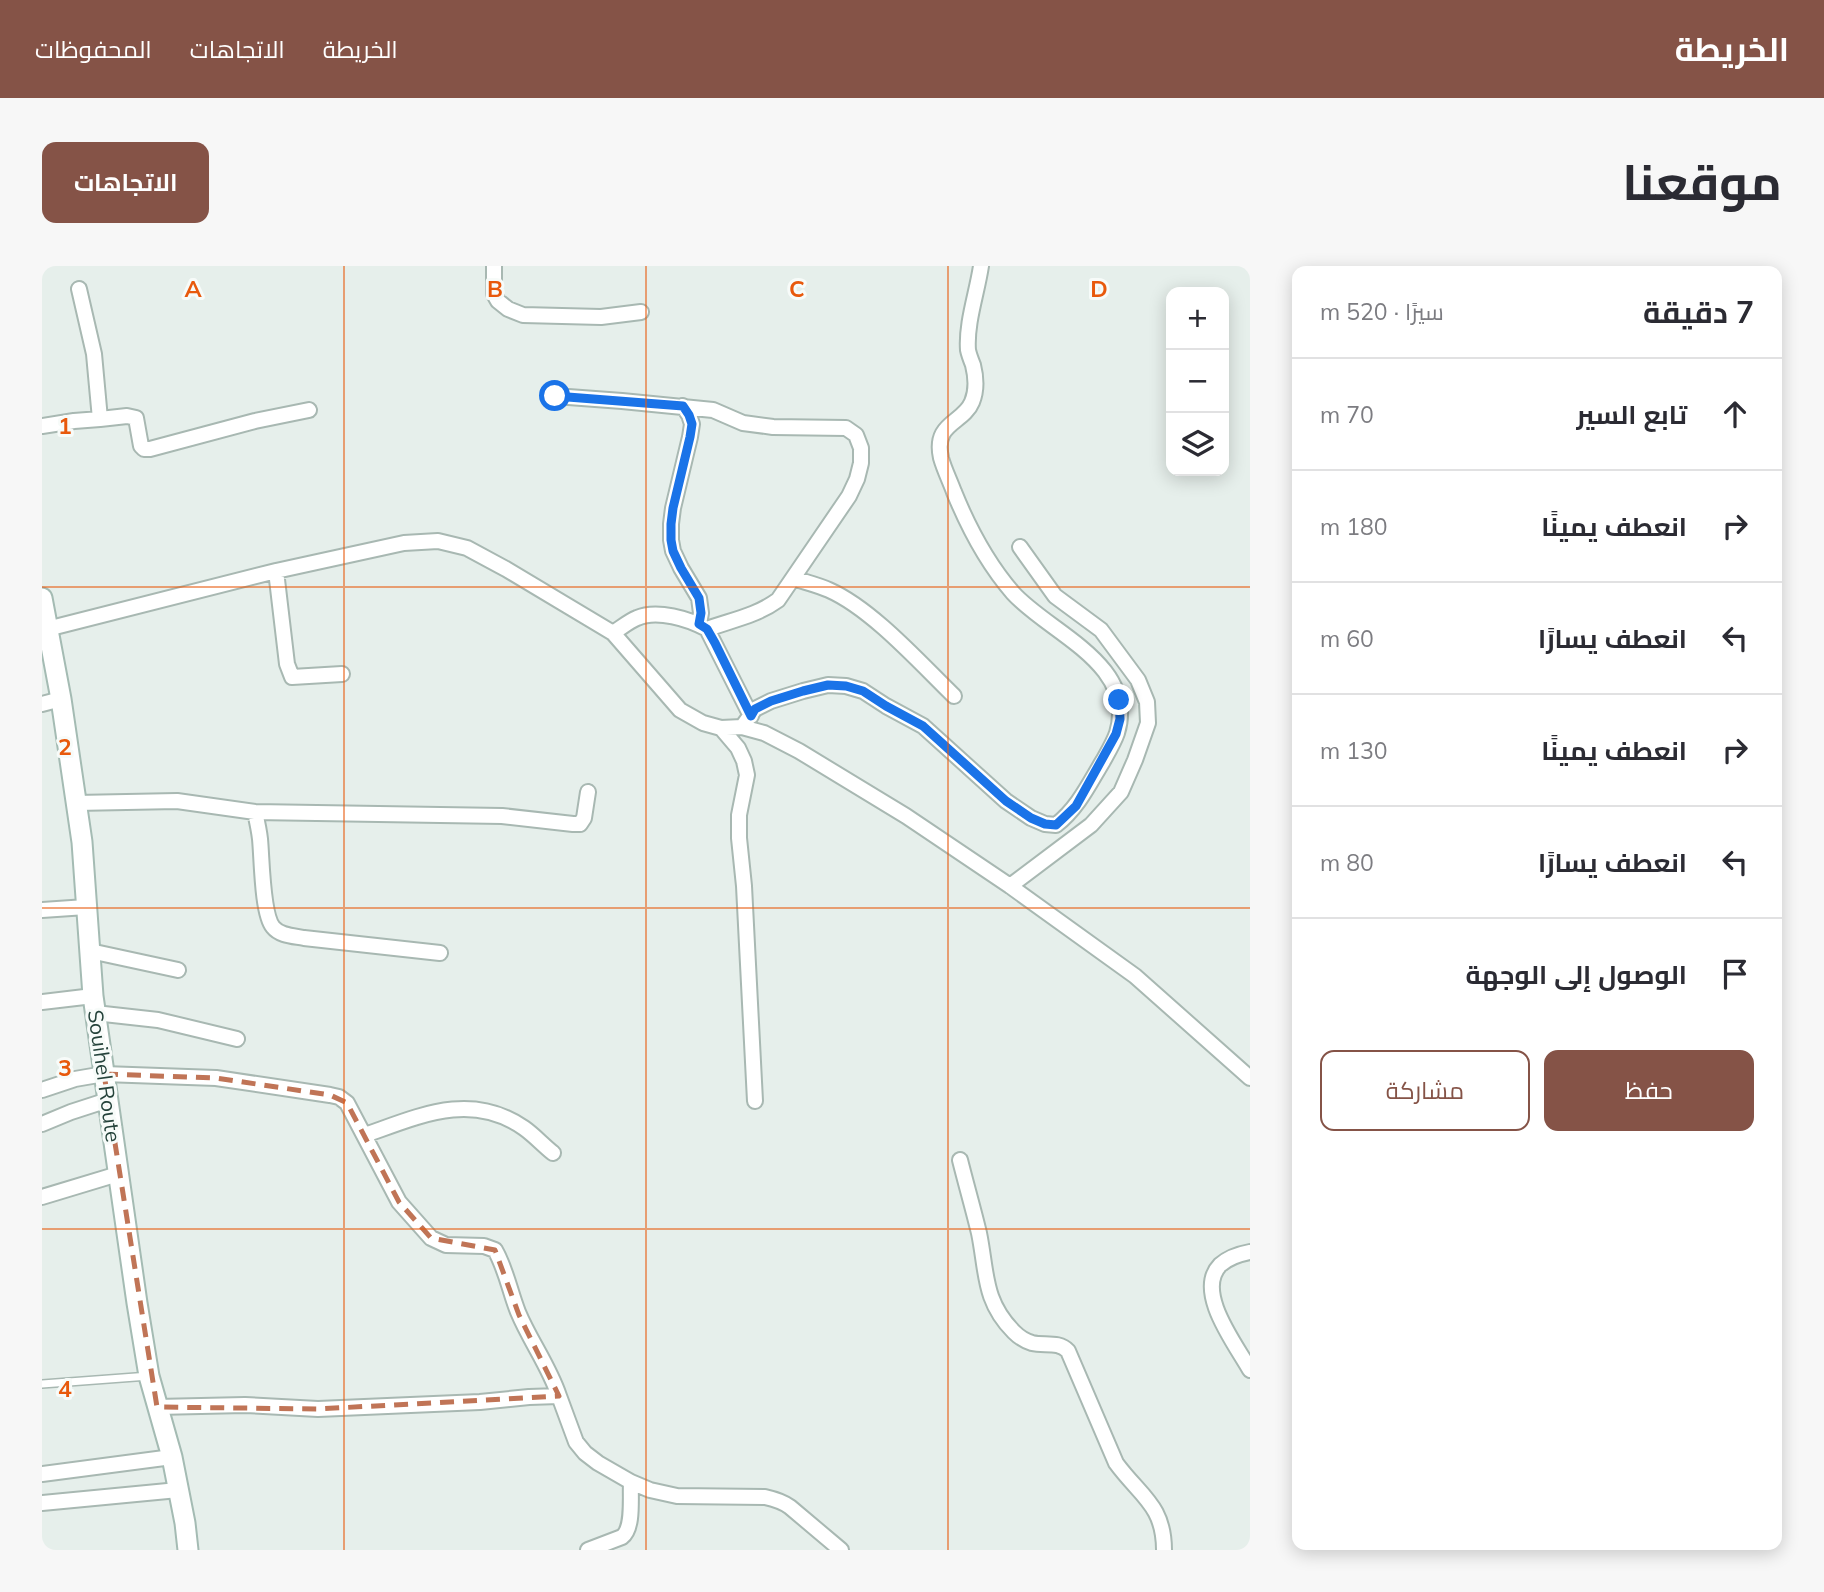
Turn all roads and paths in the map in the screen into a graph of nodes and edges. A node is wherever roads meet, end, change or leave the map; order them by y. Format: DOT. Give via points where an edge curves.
graph roads {
  1 [pos="494,266"];
  2 [pos="981,266"];
  3 [pos="79,289"];
  4 [pos="641,312"];
  5 [pos="555,396"];
  6 [pos="683,406"];
  7 [pos="309,410"];
  8 [pos="100,419"];
  9 [pos="42,426"];
  10 [pos="1020,547"];
  11 [pos="276,571"];
  12 [pos="793,578"];
  13 [pos="42,598"];
  14 [pos="703,627"];
  15 [pos="47,629"];
  16 [pos="613,633"];
  17 [pos="342,674"];
  18 [pos="954,696"];
  19 [pos="51,701"];
  20 [pos="746,721"];
  21 [pos="721,728"];
  22 [pos="588,792"];
  23 [pos="76,803"];
  24 [pos="255,812"];
  25 [pos="1010,886"];
  26 [pos="86,907"];
  27 [pos="42,910"];
  28 [pos="90,951"];
  29 [pos="440,953"];
  30 [pos="178,970"];
  31 [pos="42,1002"];
  32 [pos="94,1005"];
  33 [pos="237,1039"];
  34 [pos="104,1074"];
  35 [pos="1250,1078"];
  36 [pos="42,1090"];
  37 [pos="108,1100"];
  38 [pos="755,1101"];
  39 [pos="42,1124"];
  40 [pos="365,1135"];
  41 [pos="553,1153"];
  42 [pos="960,1160"];
  43 [pos="118,1174"];
  44 [pos="42,1197"];
  45 [pos="1250,1252"];
  46 [pos="1250,1370"];
  47 [pos="149,1376"];
  48 [pos="42,1384"];
  49 [pos="559,1396"];
  50 [pos="157,1407"];
  51 [pos="172,1457"];
  52 [pos="42,1474"];
  53 [pos="631,1482"];
  54 [pos="178,1490"];
  55 [pos="42,1503"];
  56 [pos="188,1550"];
  57 [pos="588,1550"];
  58 [pos="841,1550"];
  59 [pos="1164,1550"];
  1 -- 4 [label="street" via="498,301 523,315 601,317"];
  2 -- 20 [label="street" via="968,351 976,388 972,404 943,430 941,457 965,517 996,573 1016,596 1094,659 1110,679 1119,700 1116,734 1076,806 1056,825 1031,818 1006,801 923,726 863,691 846,686 816,688 771,701 755,709"];
  3 -- 8 [label="street" via="94,354"];
  5 -- 6 [label="street"];
  6 -- 12 [label="street" via="713,410 743,423 846,428 856,435 861,448 857,479"];
  6 -- 14 [label="street" via="692,424 673,508 671,540 699,598"];
  7 -- 8 [label="street" via="150,449 141,446 136,418"];
  8 -- 9 [label="street"];
  10 -- 25 [label="street" via="1055,596 1101,630 1138,680 1147,702 1148,723 1121,792 1091,825"];
  11 -- 15 [label="street"];
  11 -- 16 [label="street" via="404,543 438,541 467,548"];
  11 -- 17 [label="street" via="292,677"];
  12 -- 14 [label="street" via="778,600 765,609"];
  12 -- 18 [label="street" via="830,590 860,608"];
  13 -- 15 [label="main road, Souihel Route"];
  14 -- 16 [label="street" via="655,614 635,618"];
  14 -- 20 [label="street"];
  15 -- 19 [label="main road, Souihel Route"];
  16 -- 21 [label="street" via="680,710"];
  19 -- 23 [label="main road, Souihel Route"];
  20 -- 21 [label="street"];
  20 -- 25 [label="street" via="906,816"];
  21 -- 38 [label="street" via="738,748 747,775 739,838"];
  22 -- 24 [label="street" via="580,824 502,816"];
  23 -- 24 [label="street" via="177,801"];
  23 -- 26 [label="main road, Souihel Route"];
  24 -- 29 [label="street" via="266,904 274,929 304,938"];
  25 -- 35 [label="street" via="1135,976"];
  26 -- 27 [label="street"];
  26 -- 28 [label="main road, Souihel Route"];
  28 -- 30 [label="street"];
  28 -- 32 [label="main road, Souihel Route"];
  31 -- 32 [label="street"];
  32 -- 33 [label="street"];
  32 -- 34 [label="main road, Souihel Route"];
  34 -- 36 [label="street"];
  34 -- 37 [label="main road, Souihel Route"];
  34 -- 40 [label="street" via="216,1078 338,1097"];
  37 -- 39 [label="street"];
  37 -- 43 [label="main road, Souihel Route"];
  40 -- 41 [label="street" via="437,1112 480,1109 524,1128"];
  40 -- 49 [label="street" via="399,1202 431,1238 446,1245 495,1250 519,1315"];
  42 -- 59 [label="street" via="994,1307 1024,1340 1059,1345 1068,1351 1116,1463 1161,1521"];
  43 -- 44 [label="street"];
  43 -- 47 [label="main road, Souihel Route"];
  45 -- 46 [label="street" via="1223,1263 1212,1281 1223,1326"];
  47 -- 48 [label="lane"];
  47 -- 50 [label="main road, Souihel Route"];
  49 -- 50 [label="street" via="318,1409"];
  49 -- 53 [label="street" via="584,1452"];
  50 -- 51 [label="main road, Souihel Route"];
  51 -- 52 [label="street"];
  51 -- 54 [label="main road, Souihel Route"];
  53 -- 57 [label="street" via="626,1533"];
  53 -- 58 [label="street" via="677,1496 777,1499"];
  54 -- 55 [label="street"];
  54 -- 56 [label="main road, Souihel Route"];
}
